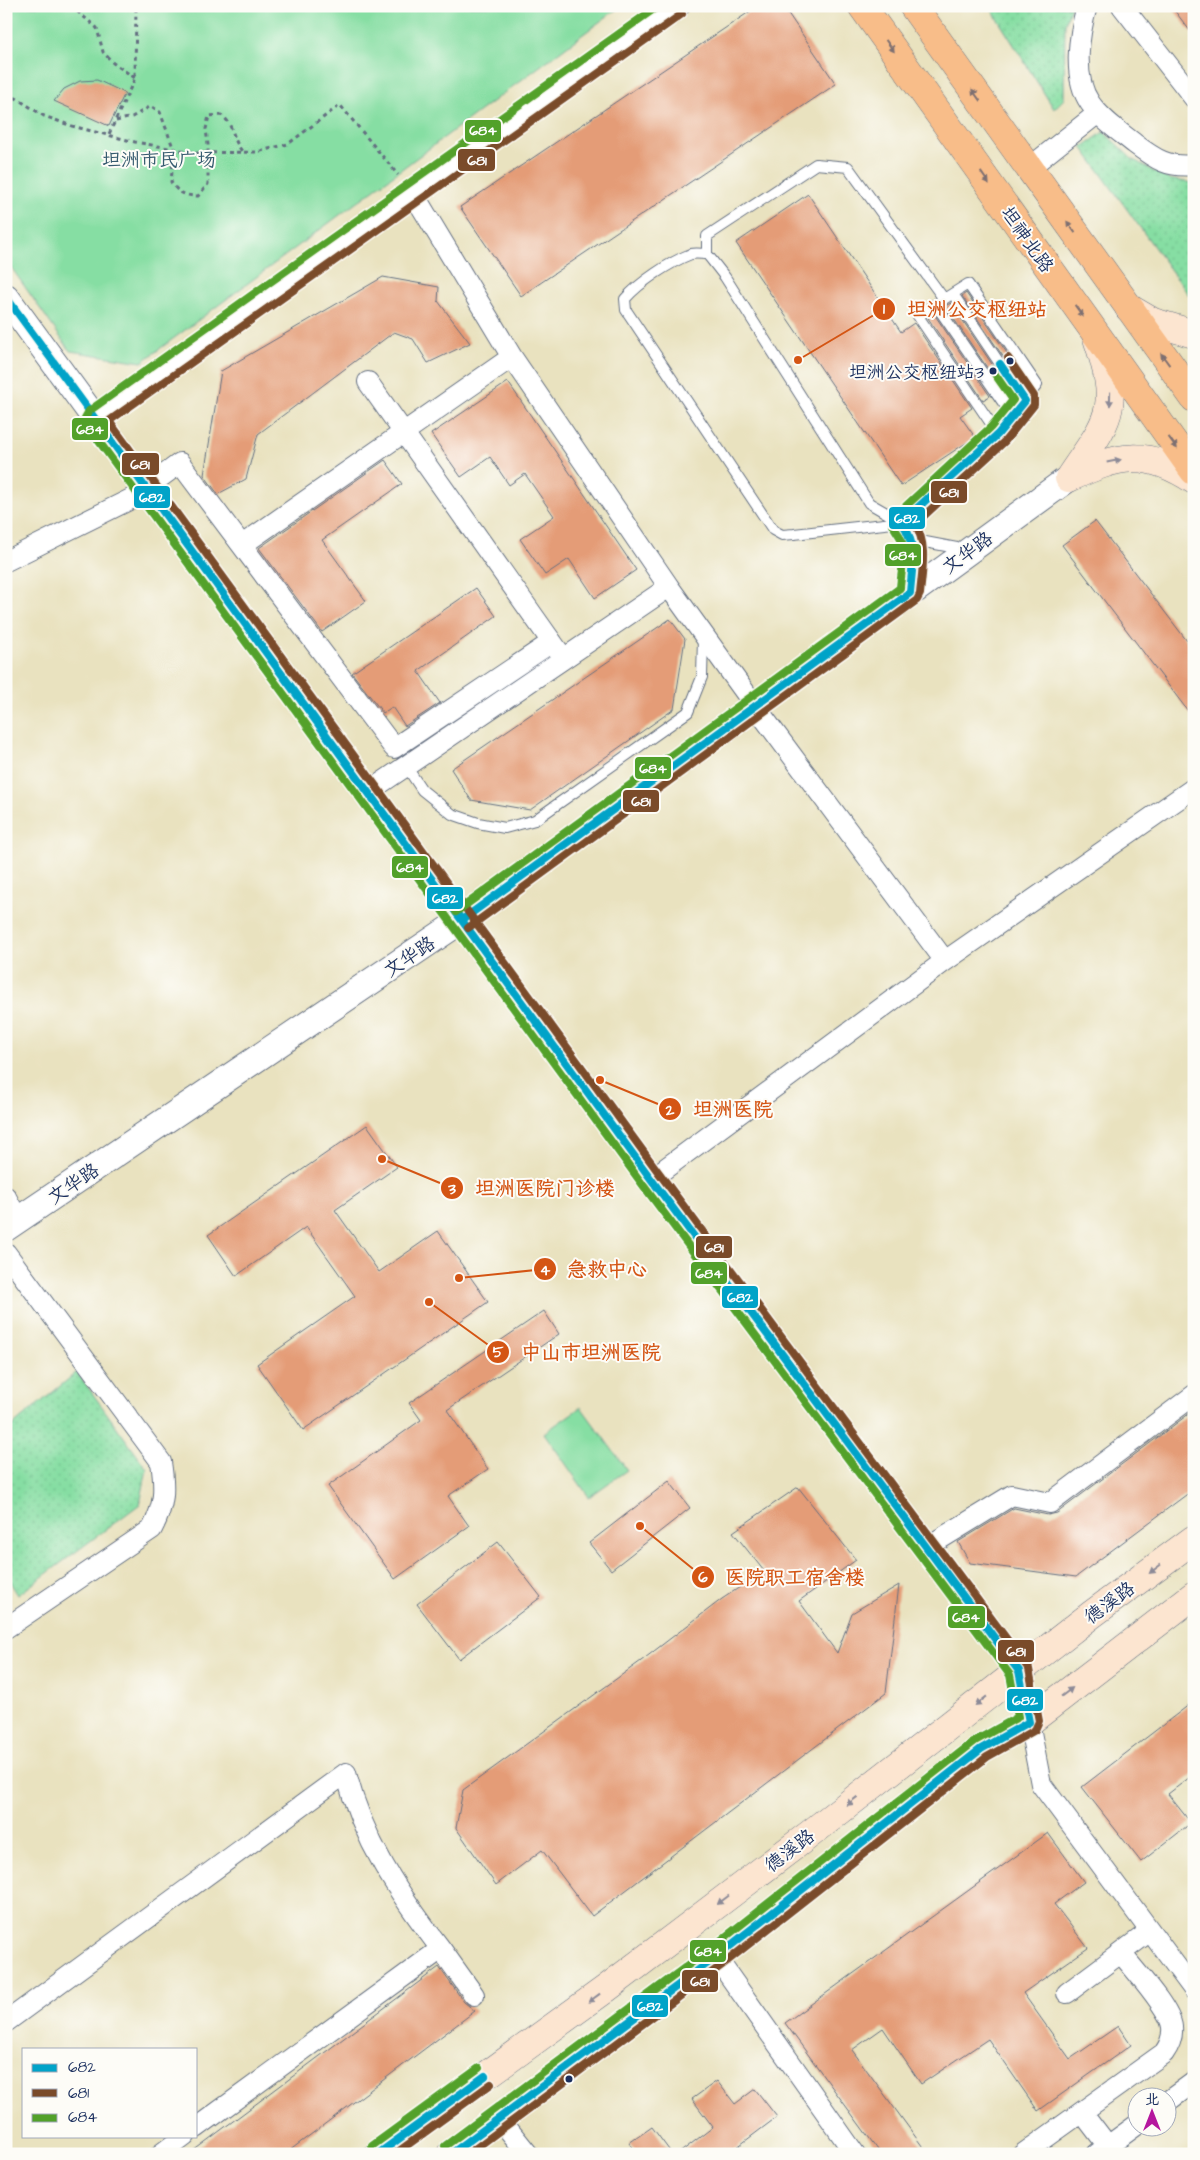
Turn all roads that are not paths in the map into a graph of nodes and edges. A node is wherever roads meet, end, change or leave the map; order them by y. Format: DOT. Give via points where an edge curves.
graph roads {
  1 [pos="676,6"];
  2 [pos="862,6"];
  3 [pos="1087,6"];
  4 [pos="1122,6"];
  5 [pos="920,9"];
  6 [pos="1194,98"];
  7 [pos="1098,113"];
  8 [pos="1194,165"];
  9 [pos="1029,168"];
  10 [pos="413,193"];
  11 [pos="707,254"];
  12 [pos="6,297"];
  13 [pos="944,300"];
  14 [pos="1129,308"];
  15 [pos="1194,334"];
  16 [pos="1096,335"];
  17 [pos="512,357"];
  18 [pos="368,382"];
  19 [pos="1194,398"];
  20 [pos="1025,401"];
  21 [pos="1013,417"];
  22 [pos="95,419"];
  23 [pos="403,433"];
  24 [pos="998,434"];
  25 [pos="1194,471"];
  26 [pos="1069,478"];
  27 [pos="1194,480"];
  28 [pos="147,489"];
  29 [pos="902,522"];
  30 [pos="912,536"];
  31 [pos="242,545"];
  32 [pos="970,550"];
  33 [pos="6,561"];
  34 [pos="669,587"];
  35 [pos="910,593"];
  36 [pos="702,633"];
  37 [pos="552,642"];
  38 [pos="564,659"];
  39 [pos="754,706"];
  40 [pos="394,748"];
  41 [pos="406,766"];
  42 [pos="1194,788"];
  43 [pos="368,792"];
  44 [pos="462,920"];
  45 [pos="945,961"];
  46 [pos="651,1178"];
  47 [pos="6,1197"];
  48 [pos="12,1224"];
  49 [pos="6,1253"];
  50 [pos="1194,1395"];
  51 [pos="1194,1539"];
  52 [pos="927,1547"];
  53 [pos="1194,1596"];
  54 [pos="6,1628"];
  55 [pos="1019,1671"];
  56 [pos="1029,1722"];
  57 [pos="1150,1931"];
  58 [pos="441,1949"];
  59 [pos="1120,1953"];
  60 [pos="716,1957"];
  61 [pos="1194,1990"];
  62 [pos="1067,1993"];
  63 [pos="474,1995"];
  64 [pos="6,2022"];
  65 [pos="1194,2082"];
  66 [pos="1178,2094"];
  67 [pos="1082,2112"];
  68 [pos="499,2118"];
  69 [pos="198,2127"];
  70 [pos="1128,2131"];
  71 [pos="182,2138"];
  72 [pos="1102,2150"];
  73 [pos="161,2154"];
  74 [pos="378,2154"];
  75 [pos="451,2154"];
  76 [pos="528,2154"];
  77 [pos="855,2154"];
  78 [pos="1023,2154"];
  1 -- 10 [label="street"];
  2 -- 16 [label="main road, 坦神北路, one-way"];
  3 -- 7 [label="street" via="1078,54 1089,101"];
  4 -- 6 [label="street"];
  9 -- 5 [label="main road, one-way"];
  7 -- 8 [label="street" via="1153,157 1176,167"];
  7 -- 9 [label="street"];
  14 -- 9 [label="main road, one-way"];
  10 -- 17 [label="street"];
  10 -- 22 [label="street"];
  11 -- 13 [label="lane" via="707,236 816,164 848,167"];
  11 -- 29 [label="lane" via="725,277 869,503"];
  11 -- 29 [label="lane" via="693,254 634,289 625,299 626,310 773,530 782,535"];
  12 -- 22 [label="street"];
  13 -- 20 [label="lane"];
  13 -- 20 [label="lane" via="968,284 1037,385"];
  13 -- 21 [label="lane"];
  13 -- 24 [label="lane" via="918,316"];
  14 -- 15 [label="main road" via="1153,322"];
  19 -- 14 [label="main road, one-way"];
  16 -- 25 [label="main road, 坦神北路, one-way"];
  16 -- 26 [label="main road, one-way" via="1106,364 1111,398 1109,414"];
  17 -- 23 [label="street"];
  17 -- 34 [label="street"];
  18 -- 23 [label="street"];
  20 -- 21 [label="lane"];
  21 -- 24 [label="lane"];
  22 -- 28 [label="street"];
  23 -- 31 [label="street"];
  23 -- 37 [label="street"];
  24 -- 29 [label="lane"];
  26 -- 27 [label="main road, one-way" via="1112,460 1147,458"];
  26 -- 32 [label="street, 文华路"];
  28 -- 31 [label="street" via="180,463"];
  28 -- 33 [label="street"];
  28 -- 43 [label="street"];
  29 -- 30 [label="lane"];
  30 -- 32 [label="lane" via="932,545"];
  30 -- 35 [label="lane"];
  31 -- 40 [label="street"];
  32 -- 35 [label="street, 文华路"];
  34 -- 36 [label="street"];
  34 -- 38 [label="street"];
  35 -- 39 [label="street, 文华路"];
  36 -- 39 [label="street"];
  36 -- 41 [label="lane" via="702,677 688,712 535,820 506,828 452,814 422,790"];
  37 -- 38 [label="street"];
  37 -- 40 [label="street"];
  38 -- 41 [label="street"];
  39 -- 44 [label="street, 文华路"];
  39 -- 45 [label="street"];
  40 -- 41 [label="lane"];
  41 -- 43 [label="street"];
  42 -- 45 [label="street"];
  43 -- 44 [label="street"];
  44 -- 46 [label="street"];
  44 -- 48 [label="street, 文华路"];
  45 -- 46 [label="street"];
  46 -- 52 [label="street"];
  47 -- 48 [label="street"];
  49 -- 54 [label="street" via="161,1462 164,1480 161,1512 152,1528"];
  50 -- 52 [label="street" via="1050,1503 1012,1495"];
  51 -- 55 [label="main road, 德溪路, one-way"];
  52 -- 55 [label="street"];
  56 -- 53 [label="main road, 德溪路, one-way"];
  55 -- 56 [label="street"];
  55 -- 74 [label="main road, 德溪路, one-way" via="607,1988"];
  56 -- 57 [label="street" via="1042,1784"];
  56 -- 60 [label="main road, 德溪路" via="981,1749"];
  57 -- 59 [label="street"];
  57 -- 61 [label="street"];
  58 -- 63 [label="street"];
  58 -- 64 [label="street" via="388,1876 366,1831 346,1773"];
  58 -- 69 [label="street"];
  59 -- 62 [label="street"];
  59 -- 67 [label="street" via="1169,2015 1173,2029 1170,2044 1164,2053"];
  60 -- 68 [label="main road, 德溪路"];
  60 -- 77 [label="street"];
  65 -- 66 [label="street"];
  67 -- 72 [label="street"];
  67 -- 78 [label="street"];
  68 -- 75 [label="main road, 德溪路"];
  68 -- 76 [label="street"];
  70 -- 72 [label="street"];
  71 -- 73 [label="street"];
}
